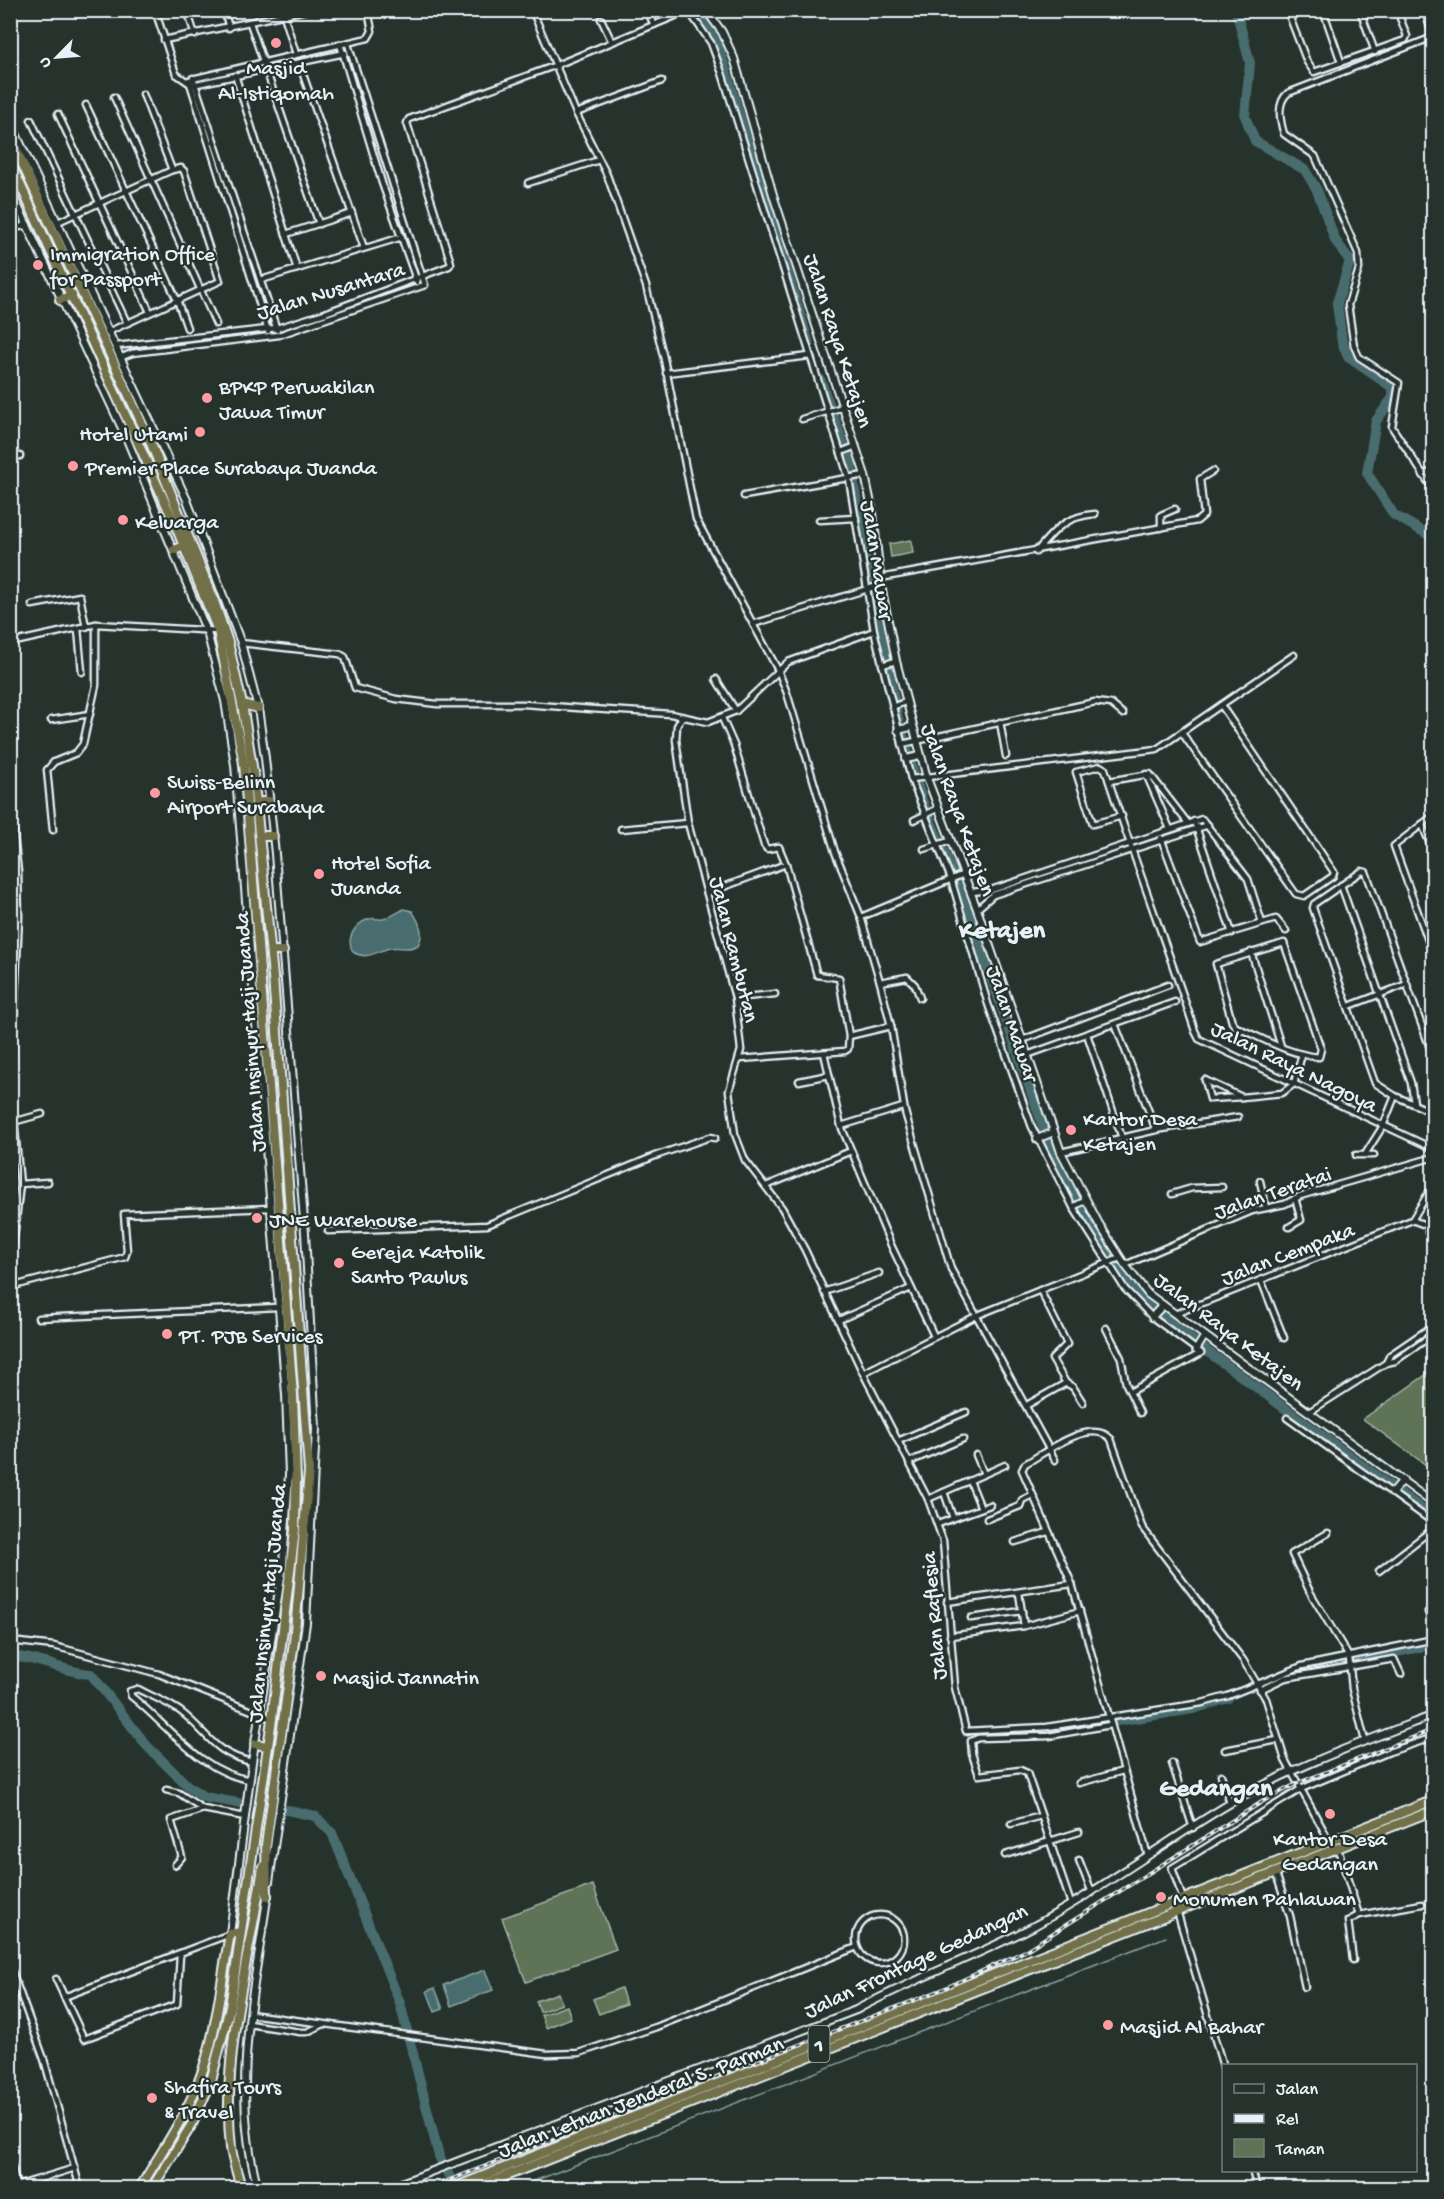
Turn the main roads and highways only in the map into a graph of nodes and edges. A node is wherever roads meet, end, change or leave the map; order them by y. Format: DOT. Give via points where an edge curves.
graph roads {
  1 [pos="10,137"];
  2 [pos="10,162"];
  3 [pos="72,295"];
  4 [pos="60,300"];
  5 [pos="96,338"];
  6 [pos="135,385"];
  7 [pos="126,390"];
  8 [pos="159,436"];
  9 [pos="150,441"];
  10 [pos="196,524"];
  11 [pos="186,528"];
  12 [pos="185,546"];
  13 [pos="174,550"];
  14 [pos="211,602"];
  15 [pos="242,704"];
  16 [pos="258,708"];
  17 [pos="244,764"];
  18 [pos="235,765"];
  19 [pos="269,801"];
  20 [pos="256,802"];
  21 [pos="260,836"];
  22 [pos="273,836"];
  23 [pos="271,951"];
  24 [pos="283,951"];
  25 [pos="288,1034"];
  26 [pos="278,1035"];
  27 [pos="281,1641"];
  28 [pos="294,1642"];
  29 [pos="255,1744"];
  30 [pos="268,1746"];
  31 [pos="1434,1800"];
  32 [pos="1434,1810"];
  33 [pos="266,1845"];
  34 [pos="267,1896"];
  35 [pos="241,1932"];
  36 [pos="229,1938"];
  37 [pos="238,1944"];
  38 [pos="140,2188"];
  39 [pos="152,2188"];
  40 [pos="241,2188"];
  41 [pos="453,2188"];
  42 [pos="475,2188"];
  1 -- 5 [label="highway, Jalan Insinyur Haji Juanda" via="66,249"];
  2 -- 3 [label="highway, Jalan Insinyur Haji Juanda"];
  3 -- 4 [label="highway"];
  3 -- 5 [label="highway, Jalan Insinyur Haji Juanda"];
  5 -- 7 [label="highway, Jalan Insinyur Haji Juanda"];
  5 -- 12 [label="highway, Jalan Insinyur Haji Juanda"];
  6 -- 7 [label="highway"];
  7 -- 9 [label="highway, Jalan Insinyur Haji Juanda"];
  8 -- 9 [label="highway"];
  9 -- 11 [label="highway, Jalan Insinyur Haji Juanda"];
  10 -- 11 [label="highway"];
  11 -- 14 [label="highway, Jalan Insinyur Haji Juanda"];
  12 -- 13 [label="highway"];
  12 -- 14 [label="highway, Jalan Insinyur Haji Juanda"];
  14 -- 15 [label="highway, Jalan Insinyur Haji Juanda" via="228,642"];
  14 -- 17 [label="highway, Jalan Insinyur Haji Juanda"];
  15 -- 16 [label="highway"];
  15 -- 20 [label="highway, Jalan Insinyur Haji Juanda"];
  17 -- 18 [label="highway"];
  17 -- 27 [label="highway, Jalan Insinyur Haji Juanda" via="290,1395 295,1530"];
  19 -- 20 [label="highway"];
  20 -- 21 [label="highway, Jalan Insinyur Haji Juanda"];
  21 -- 22 [label="highway"];
  21 -- 23 [label="highway, Jalan Insinyur Haji Juanda"];
  23 -- 24 [label="highway"];
  23 -- 26 [label="highway, Jalan Insinyur Haji Juanda"];
  25 -- 26 [label="highway"];
  26 -- 28 [label="highway, Jalan Insinyur Haji Juanda" via="308,1459"];
  27 -- 28 [label="highway"];
  27 -- 30 [label="highway, Jalan Insinyur Haji Juanda"];
  28 -- 33 [label="highway, Jalan Insinyur Haji Juanda" via="273,1824"];
  29 -- 30 [label="highway"];
  30 -- 35 [label="highway, Jalan Insinyur Haji Juanda"];
  31 -- 41 [label="highway, Jalan Letnan Jenderal S. Parman / 1"];
  32 -- 42 [label="highway, Jalan Letnan Jenderal S. Parman / 1"];
  33 -- 34 [label="highway, Jalan Insinyur Haji Juanda"];
  33 -- 40 [label="highway" via="229,2085 231,2151"];
  35 -- 36 [label="highway"];
  35 -- 37 [label="highway, Jalan Insinyur Haji Juanda"];
  36 -- 37 [label="highway"];
  36 -- 38 [label="highway, Jalan Insinyur Haji Juanda" via="207,2059 189,2106"];
  37 -- 39 [label="highway, Jalan Insinyur Haji Juanda" via="211,2081 192,2124"];
}
